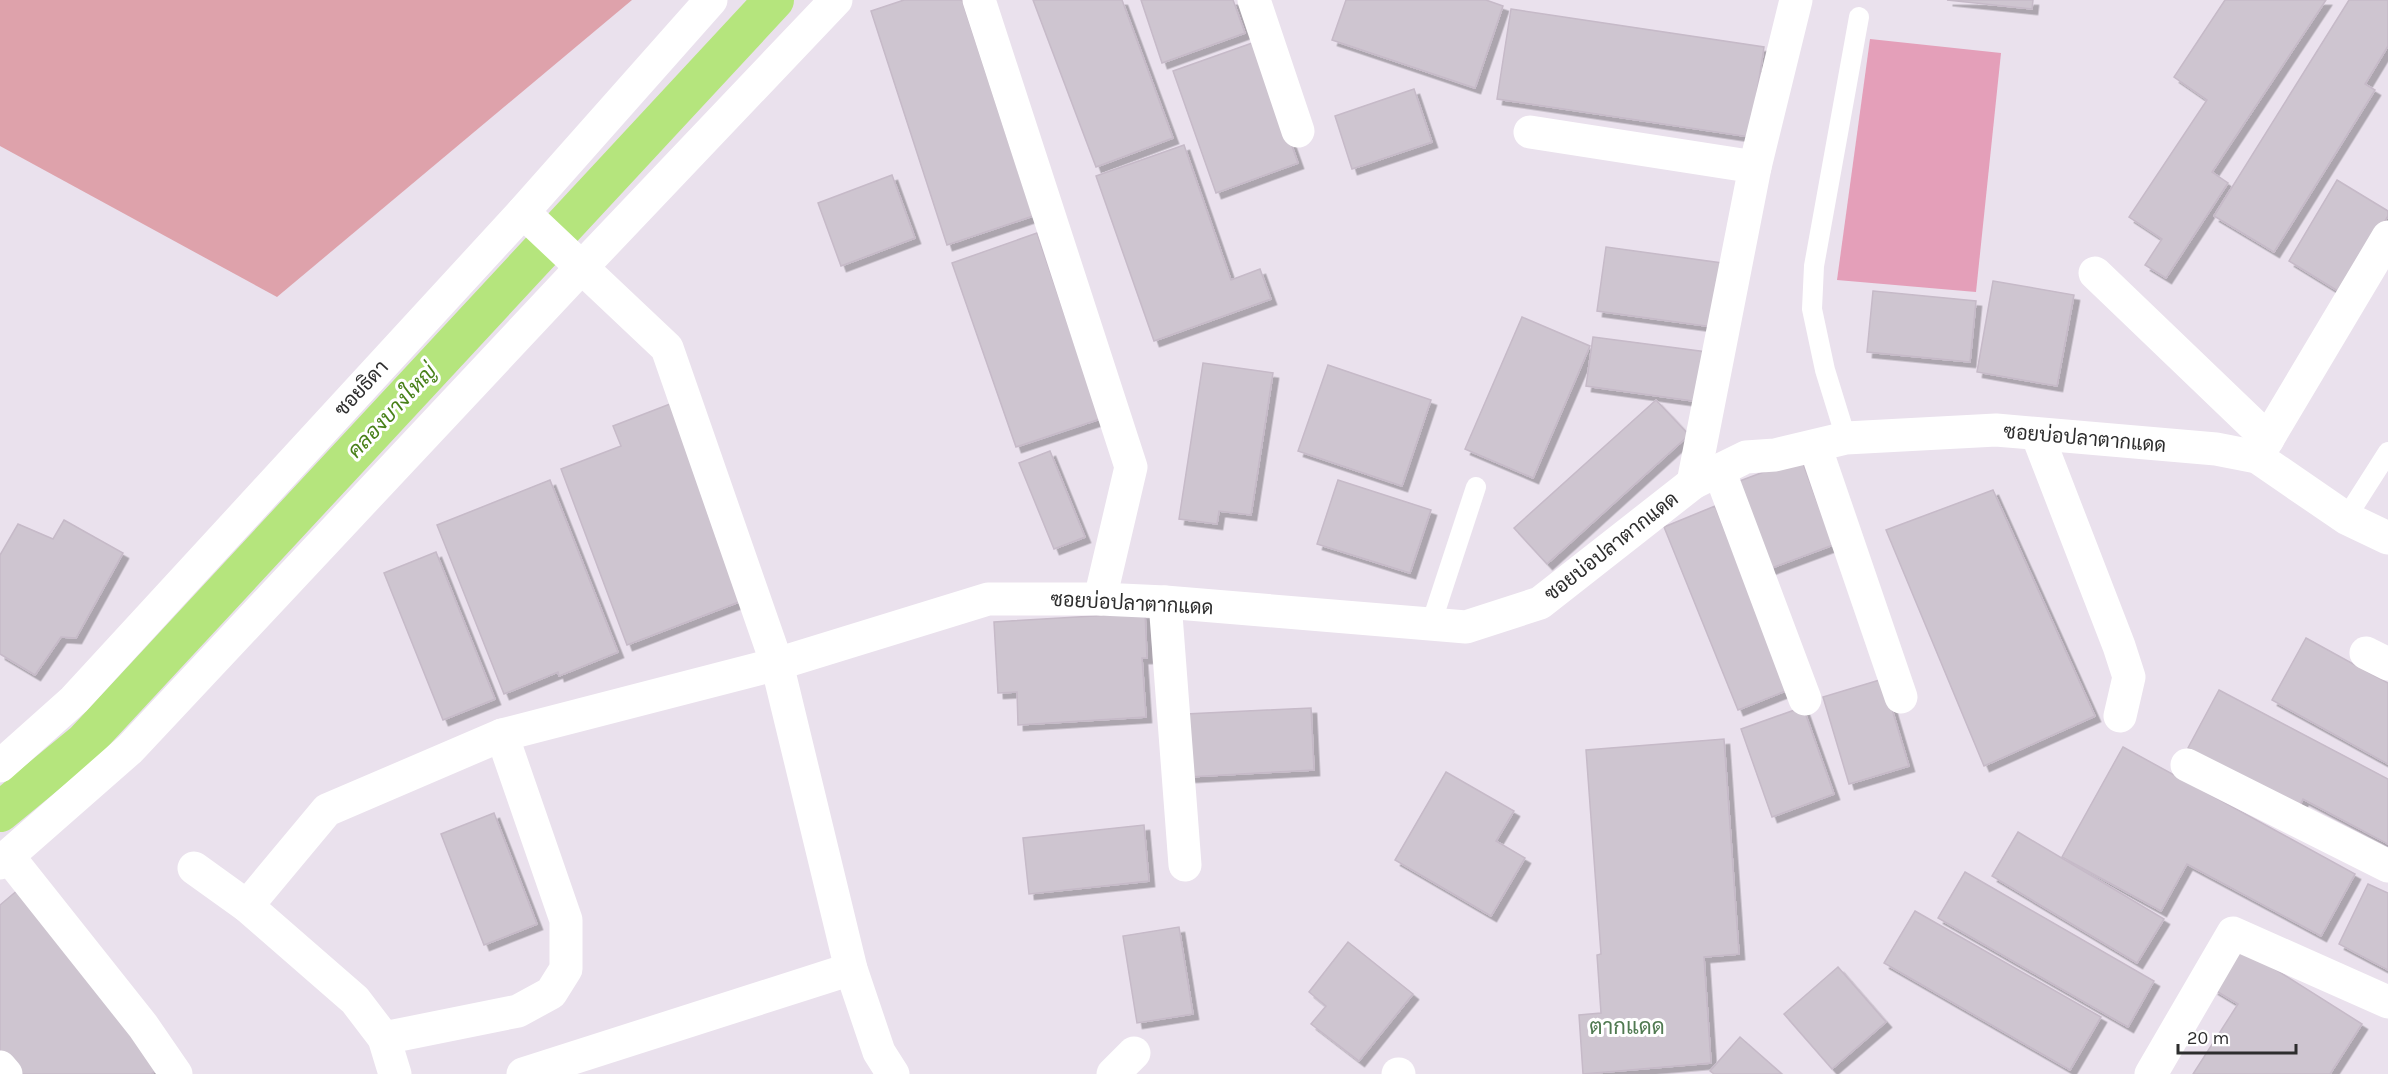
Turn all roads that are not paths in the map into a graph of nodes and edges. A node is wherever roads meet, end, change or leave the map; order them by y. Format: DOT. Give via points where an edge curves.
graph roads {
  1 [pos="711,0"];
  2 [pos="836,0"];
  3 [pos="979,0"];
  4 [pos="1254,0"];
  5 [pos="1796,0"];
  6 [pos="1859,17"];
  7 [pos="1298,131"];
  8 [pos="1530,132"];
  9 [pos="1755,167"];
  10 [pos="523,212"];
  11 [pos="2388,237"];
  12 [pos="582,267"];
  13 [pos="2095,273"];
  14 [pos="2037,434"];
  15 [pos="1830,442"];
  16 [pos="2263,448"];
  17 [pos="2388,452"];
  18 [pos="1706,476"];
  19 [pos="1476,488"];
  20 [pos="2346,518"];
  21 [pos="2388,538"];
  22 [pos="1100,599"];
  23 [pos="1165,602"];
  24 [pos="1431,624"];
  25 [pos="777,664"];
  26 [pos="1901,697"];
  27 [pos="1805,699"];
  28 [pos="2120,716"];
  29 [pos="502,735"];
  30 [pos="2187,765"];
  31 [pos="0,766"];
  32 [pos="4,860"];
  33 [pos="1185,865"];
  34 [pos="2388,866"];
  35 [pos="194,868"];
  36 [pos="247,906"];
  37 [pos="851,969"];
  38 [pos="2388,1002"];
  39 [pos="384,1038"];
  40 [pos="0,1067"];
  41 [pos="6,1074"];
  42 [pos="176,1074"];
  43 [pos="395,1074"];
  44 [pos="523,1074"];
  45 [pos="892,1074"];
  46 [pos="2151,1074"];
  1 -- 10 [label="street, ซอยธิดา"];
  2 -- 12 [label="street"];
  3 -- 22 [label="street" via="1131,467"];
  4 -- 7 [label="street"];
  5 -- 9 [label="street"];
  6 -- 15 [label="lane" via="1814,266 1812,309 1825,370"];
  8 -- 9 [label="street"];
  9 -- 18 [label="street"];
  10 -- 12 [label="street"];
  10 -- 31 [label="street, ซอยธิดา" via="74,699"];
  11 -- 16 [label="street"];
  12 -- 25 [label="street" via="667,348"];
  12 -- 32 [label="street" via="130,750"];
  13 -- 16 [label="street"];
  14 -- 15 [label="street, ซอยบ่อปลาตากแดด" via="1996,430"];
  14 -- 16 [label="street, ซอยบ่อปลาตากแดด" via="2216,449"];
  14 -- 28 [label="street" via="2129,677"];
  15 -- 18 [label="street, ซอยบ่อปลาตากแดด" via="1775,455 1746,457"];
  15 -- 26 [label="street"];
  16 -- 20 [label="street, ซอยบ่อปลาตากแดด"];
  17 -- 20 [label="lane"];
  18 -- 24 [label="street, ซอยบ่อปลาตากแดด" via="1540,603 1466,627"];
  18 -- 27 [label="street"];
  19 -- 24 [label="lane"];
  20 -- 21 [label="street, ซอยบ่อปลาตากแดด"];
  22 -- 23 [label="street, ซอยบ่อปลาตากแดด"];
  22 -- 25 [label="street, ซอยบ่อปลาตากแดด" via="988,599"];
  23 -- 24 [label="street, ซอยบ่อปลาตากแดด"];
  23 -- 33 [label="street"];
  25 -- 29 [label="street, ซอยบ่อปลาตากแดด"];
  25 -- 37 [label="street"];
  29 -- 36 [label="street, ซอยบ่อปลาตากแดด" via="327,810"];
  29 -- 39 [label="street" via="566,920 566,969 551,993 519,1011"];
  30 -- 34 [label="street"];
  32 -- 42 [label="street" via="143,1026"];
  35 -- 36 [label="street"];
  36 -- 39 [label="street" via="355,1000"];
  37 -- 44 [label="street"];
  37 -- 45 [label="street" via="879,1052"];
  38 -- 46 [label="street" via="2233,933"];
  39 -- 43 [label="street"];
  40 -- 41 [label="street"];
}
